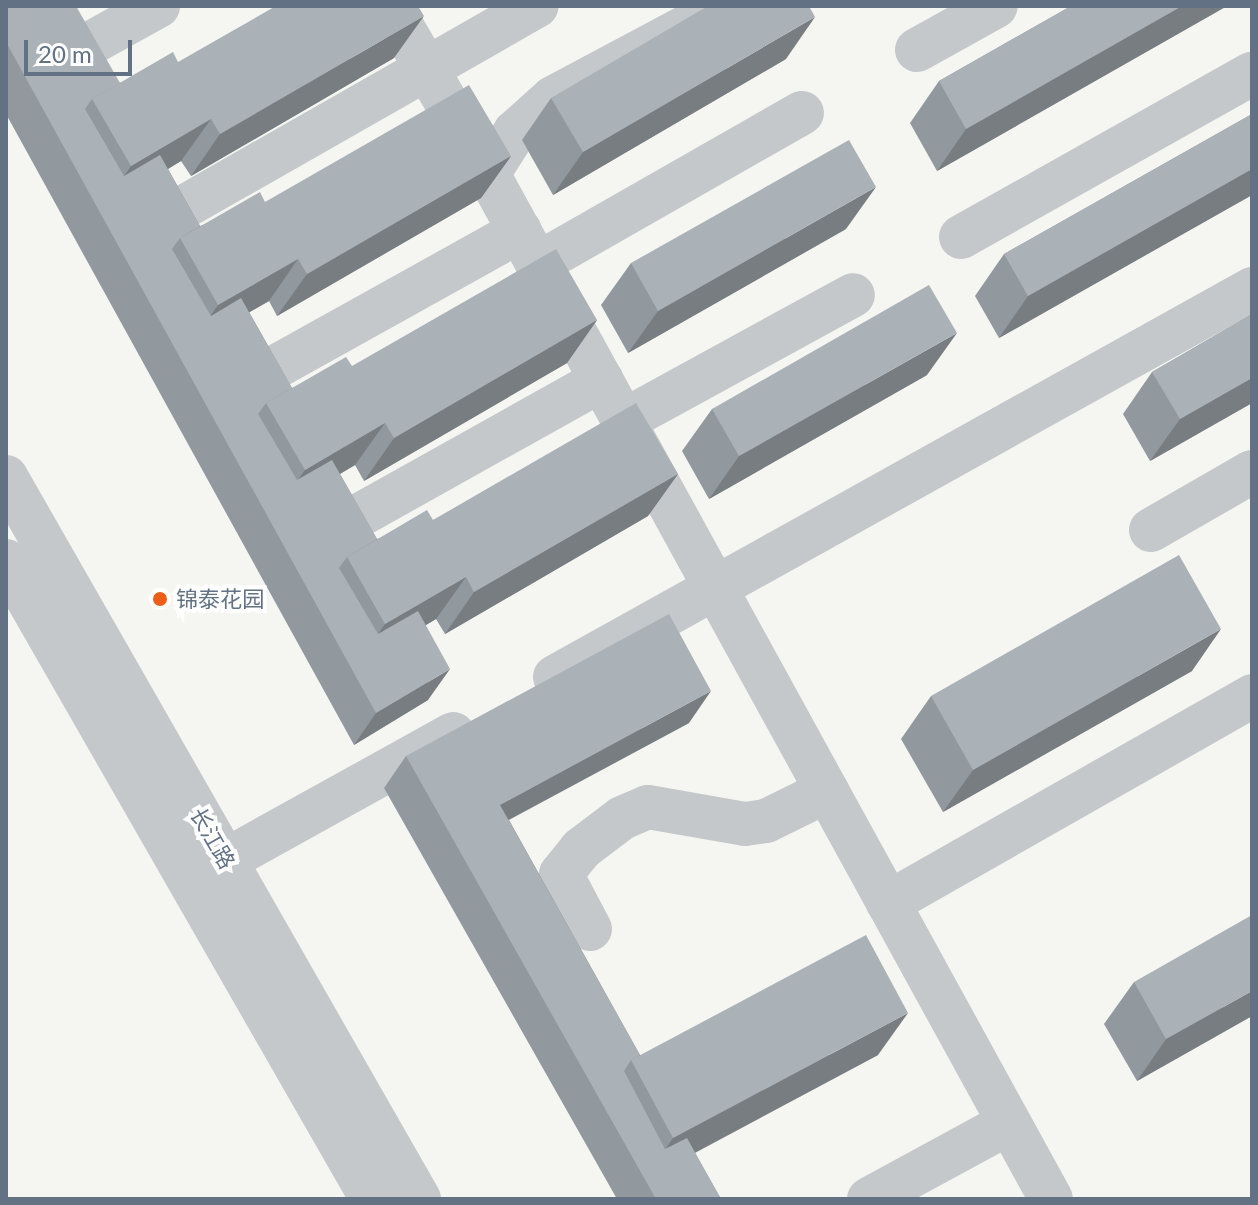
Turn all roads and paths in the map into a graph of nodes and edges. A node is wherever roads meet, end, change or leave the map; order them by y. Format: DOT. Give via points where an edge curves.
graph roads {
  1 [pos="158,6"];
  2 [pos="390,6"];
  3 [pos="537,6"];
  4 [pos="725,6"];
  5 [pos="996,6"];
  6 [pos="917,50"];
  7 [pos="75,52"];
  8 [pos="426,69"];
  9 [pos="1252,74"];
  10 [pos="802,113"];
  11 [pos="488,174"];
  12 [pos="170,215"];
  13 [pos="961,237"];
  14 [pos="528,248"];
  15 [pos="1252,289"];
  16 [pos="853,295"];
  17 [pos="263,374"];
  18 [pos="601,380"];
  19 [pos="623,421"];
  20 [pos="1252,472"];
  21 [pos="6,477"];
  22 [pos="351,520"];
  23 [pos="1151,530"];
  24 [pos="6,561"];
  25 [pos="715,588"];
  26 [pos="1252,696"];
  27 [pos="827,791"];
  28 [pos="208,870"];
  29 [pos="888,903"];
  30 [pos="590,929"];
  31 [pos="1009,1123"];
  32 [pos="897,1192"];
  33 [pos="372,1199"];
  34 [pos="419,1199"];
  35 [pos="1051,1199"];
  1 -- 7 [label="street"];
  2 -- 8 [label="street"];
  3 -- 8 [label="street"];
  4 -- 11 [label="street" via="553,98 515,132"];
  5 -- 6 [label="street"];
  8 -- 11 [label="street"];
  8 -- 12 [label="street"];
  9 -- 13 [label="street"];
  10 -- 14 [label="street"];
  11 -- 14 [label="street"];
  14 -- 17 [label="street"];
  14 -- 18 [label="street"];
  15 -- 25 [label="street"];
  16 -- 19 [label="street"];
  18 -- 19 [label="street"];
  18 -- 22 [label="street"];
  19 -- 25 [label="street"];
  20 -- 23 [label="street"];
  21 -- 28 [label="street, 长江路"];
  24 -- 28 [label="street, 长江路"];
  25 -- 27 [label="street"];
  25 -- 28 [label="street"];
  26 -- 29 [label="street"];
  27 -- 29 [label="street"];
  27 -- 30 [label="street" via="755,823 648,807 622,818 581,849 561,874"];
  28 -- 33 [label="street, 长江路"];
  28 -- 34 [label="street, 长江路"];
  29 -- 31 [label="street"];
  31 -- 32 [label="street"];
  31 -- 35 [label="street"];
}
